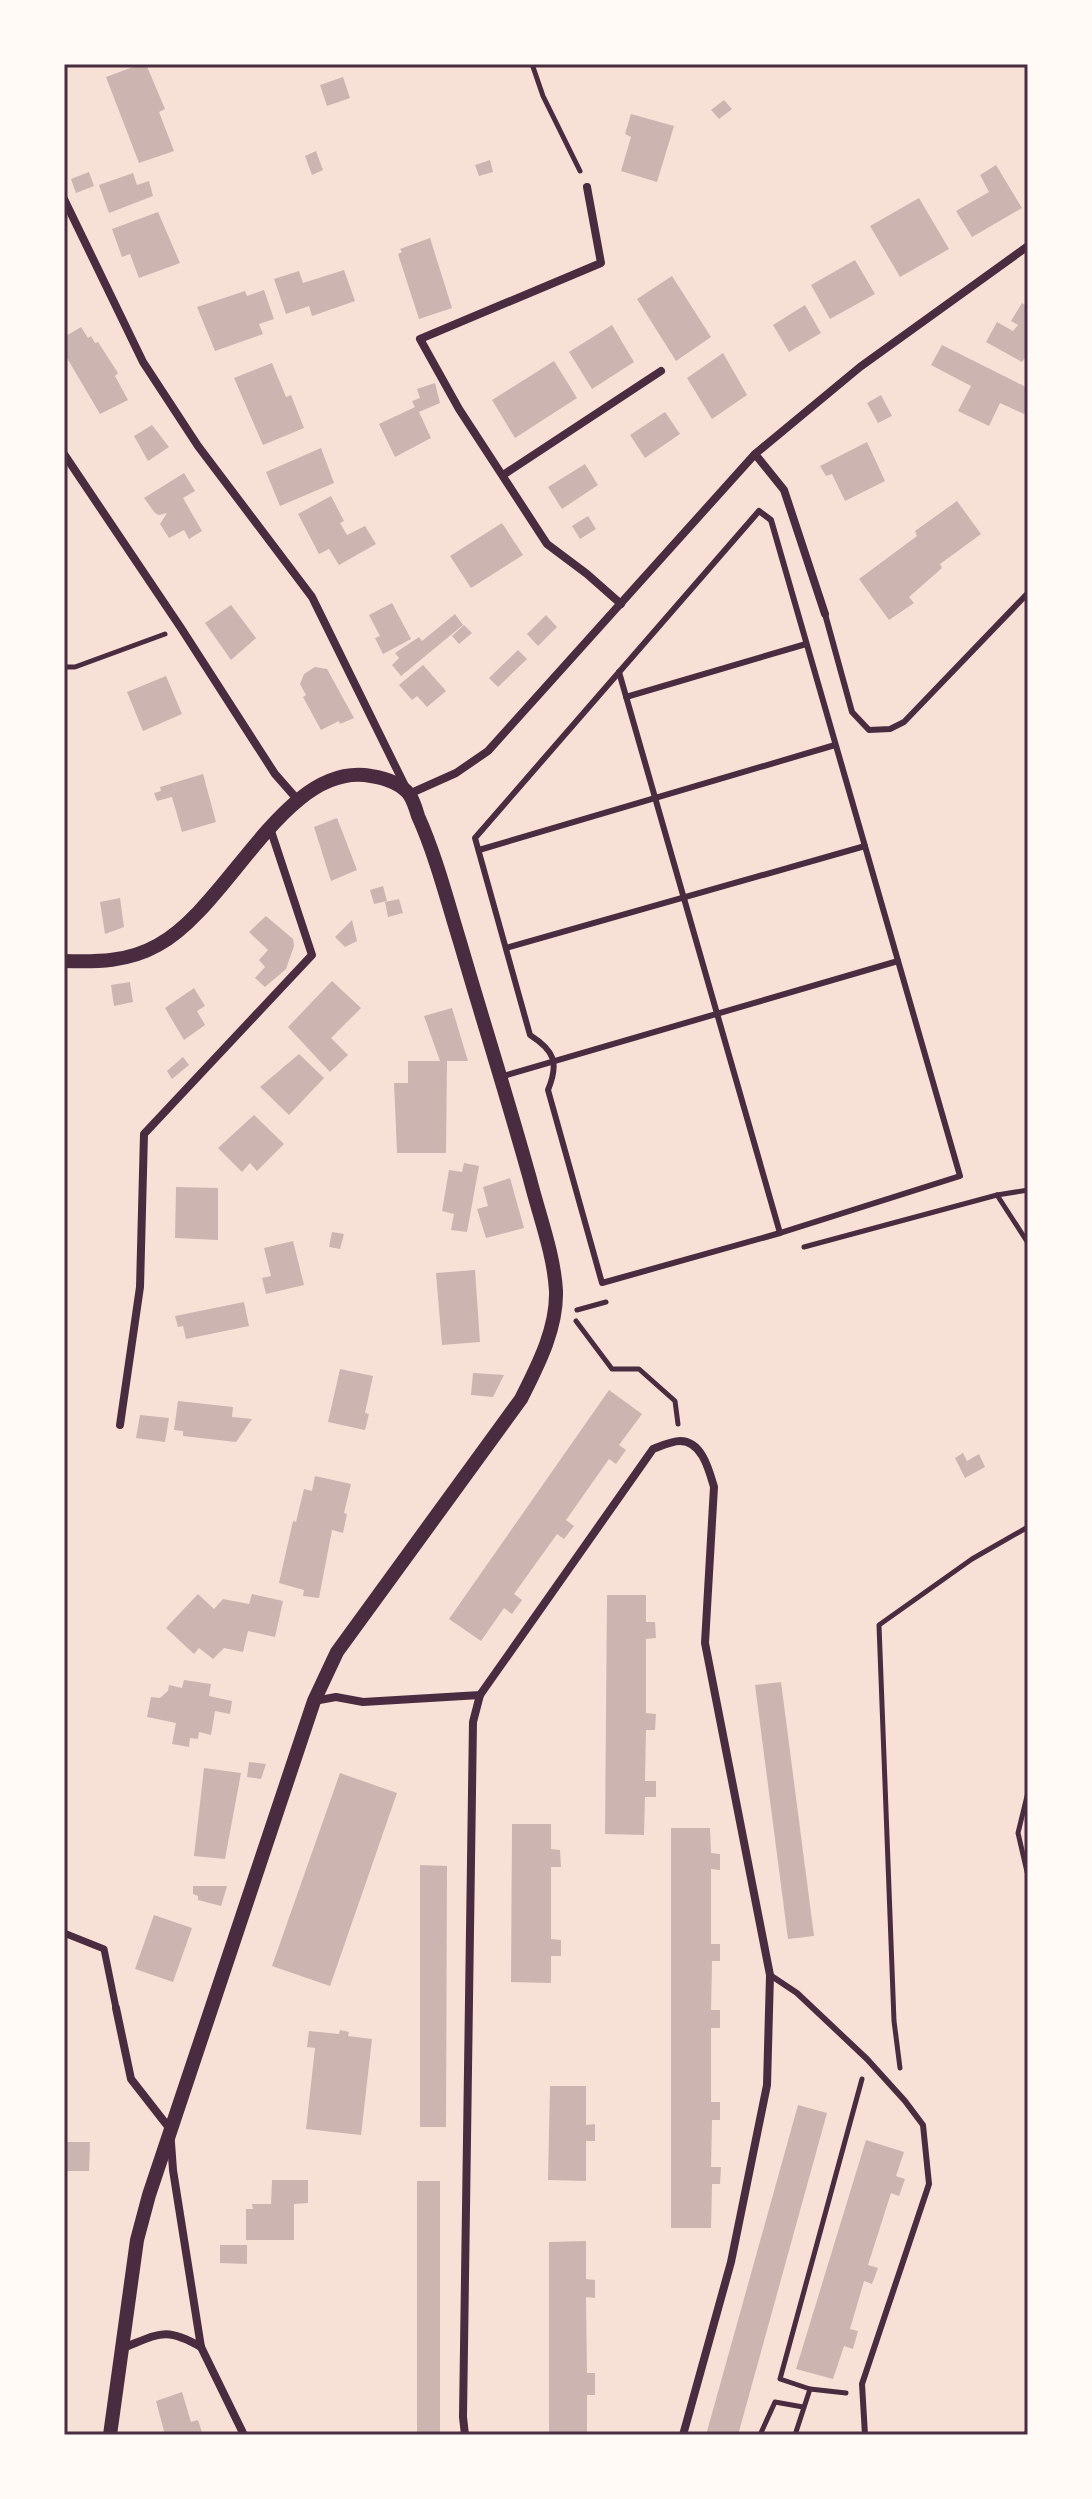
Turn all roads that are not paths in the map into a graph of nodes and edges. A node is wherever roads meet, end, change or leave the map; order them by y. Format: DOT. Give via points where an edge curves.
graph roads {
  1 [pos="587,187"];
  2 [pos="64,199"];
  3 [pos="1028,246"];
  4 [pos="661,371"];
  5 [pos="64,454"];
  6 [pos="755,454"];
  7 [pos="503,475"];
  8 [pos="1028,593"];
  9 [pos="621,604"];
  10 [pos="825,614"];
  11 [pos="806,644"];
  12 [pos="619,672"];
  13 [pos="626,697"];
  14 [pos="835,745"];
  15 [pos="409,794"];
  16 [pos="655,798"];
  17 [pos="297,799"];
  18 [pos="270,828"];
  19 [pos="865,846"];
  20 [pos="479,850"];
  21 [pos="684,898"];
  22 [pos="506,948"];
  23 [pos="64,961"];
  24 [pos="898,961"];
  25 [pos="717,1012"];
  26 [pos="554,1060"];
  27 [pos="500,1077"];
  28 [pos="780,1233"];
  29 [pos="120,1425"];
  30 [pos="480,1695"];
  31 [pos="314,1701"];
  32 [pos="64,1933"];
  33 [pos="770,1975"];
  34 [pos="116,2008"];
  35 [pos="170,2129"];
  36 [pos="201,2347"];
  37 [pos="123,2348"];
  38 [pos="110,2435"];
  39 [pos="244,2435"];
  40 [pos="465,2435"];
  41 [pos="683,2435"];
  42 [pos="865,2435"];
  1 -- 7 [label="street" via="601,263 420,339"];
  2 -- 15 [label="street" via="143,362 198,446 312,597"];
  3 -- 6 [label="street" via="860,367"];
  4 -- 7 [label="street"];
  5 -- 17 [label="street" via="275,774"];
  6 -- 9 [label="street"];
  6 -- 10 [label="street" via="784,490"];
  7 -- 9 [label="street" via="547,544"];
  8 -- 10 [label="lane" via="904,722 879,731 869,730 852,712"];
  9 -- 15 [label="street" via="488,751 456,773"];
  11 -- 12 [label="lane" via="771,520 759,511"];
  11 -- 13 [label="lane"];
  11 -- 14 [label="lane"];
  12 -- 13 [label="lane"];
  12 -- 20 [label="lane" via="475,838"];
  13 -- 16 [label="lane"];
  14 -- 16 [label="lane"];
  14 -- 19 [label="lane"];
  15 -- 17 [label="street" via="390,781 358,774 327,780"];
  15 -- 27 [label="street" via="430,842"];
  16 -- 20 [label="lane"];
  16 -- 21 [label="lane"];
  17 -- 18 [label="street"];
  18 -- 23 [label="street" via="201,913 169,938 117,960"];
  18 -- 29 [label="street" via="312,955 144,1134 140,1287"];
  19 -- 21 [label="lane"];
  19 -- 24 [label="lane"];
  20 -- 22 [label="lane"];
  21 -- 22 [label="lane"];
  21 -- 25 [label="lane"];
  22 -- 26 [label="lane" via="530,1035 549,1049"];
  24 -- 25 [label="lane"];
  24 -- 28 [label="lane" via="960,1176"];
  25 -- 26 [label="lane"];
  25 -- 28 [label="lane"];
  26 -- 27 [label="lane"];
  26 -- 28 [label="lane" via="548,1090 602,1283"];
  27 -- 31 [label="street" via="547,1244 555,1313 521,1399 337,1652"];
  30 -- 31 [label="street"];
  30 -- 33 [label="street" via="653,1449 680,1441 697,1447 714,1487 705,1643"];
  30 -- 40 [label="street" via="473,1722"];
  31 -- 35 [label="street"];
  32 -- 34 [label="street" via="104,1949"];
  33 -- 41 [label="street" via="767,2085 731,2262"];
  33 -- 42 [label="lane" via="797,1993 867,2059 923,2125 929,2184 862,2384"];
  34 -- 35 [label="street" via="131,2079"];
  35 -- 36 [label="street"];
  35 -- 37 [label="street" via="137,2240"];
  36 -- 37 [label="street" via="179,2334 154,2335"];
  36 -- 39 [label="street"];
  37 -- 38 [label="street"];
}
